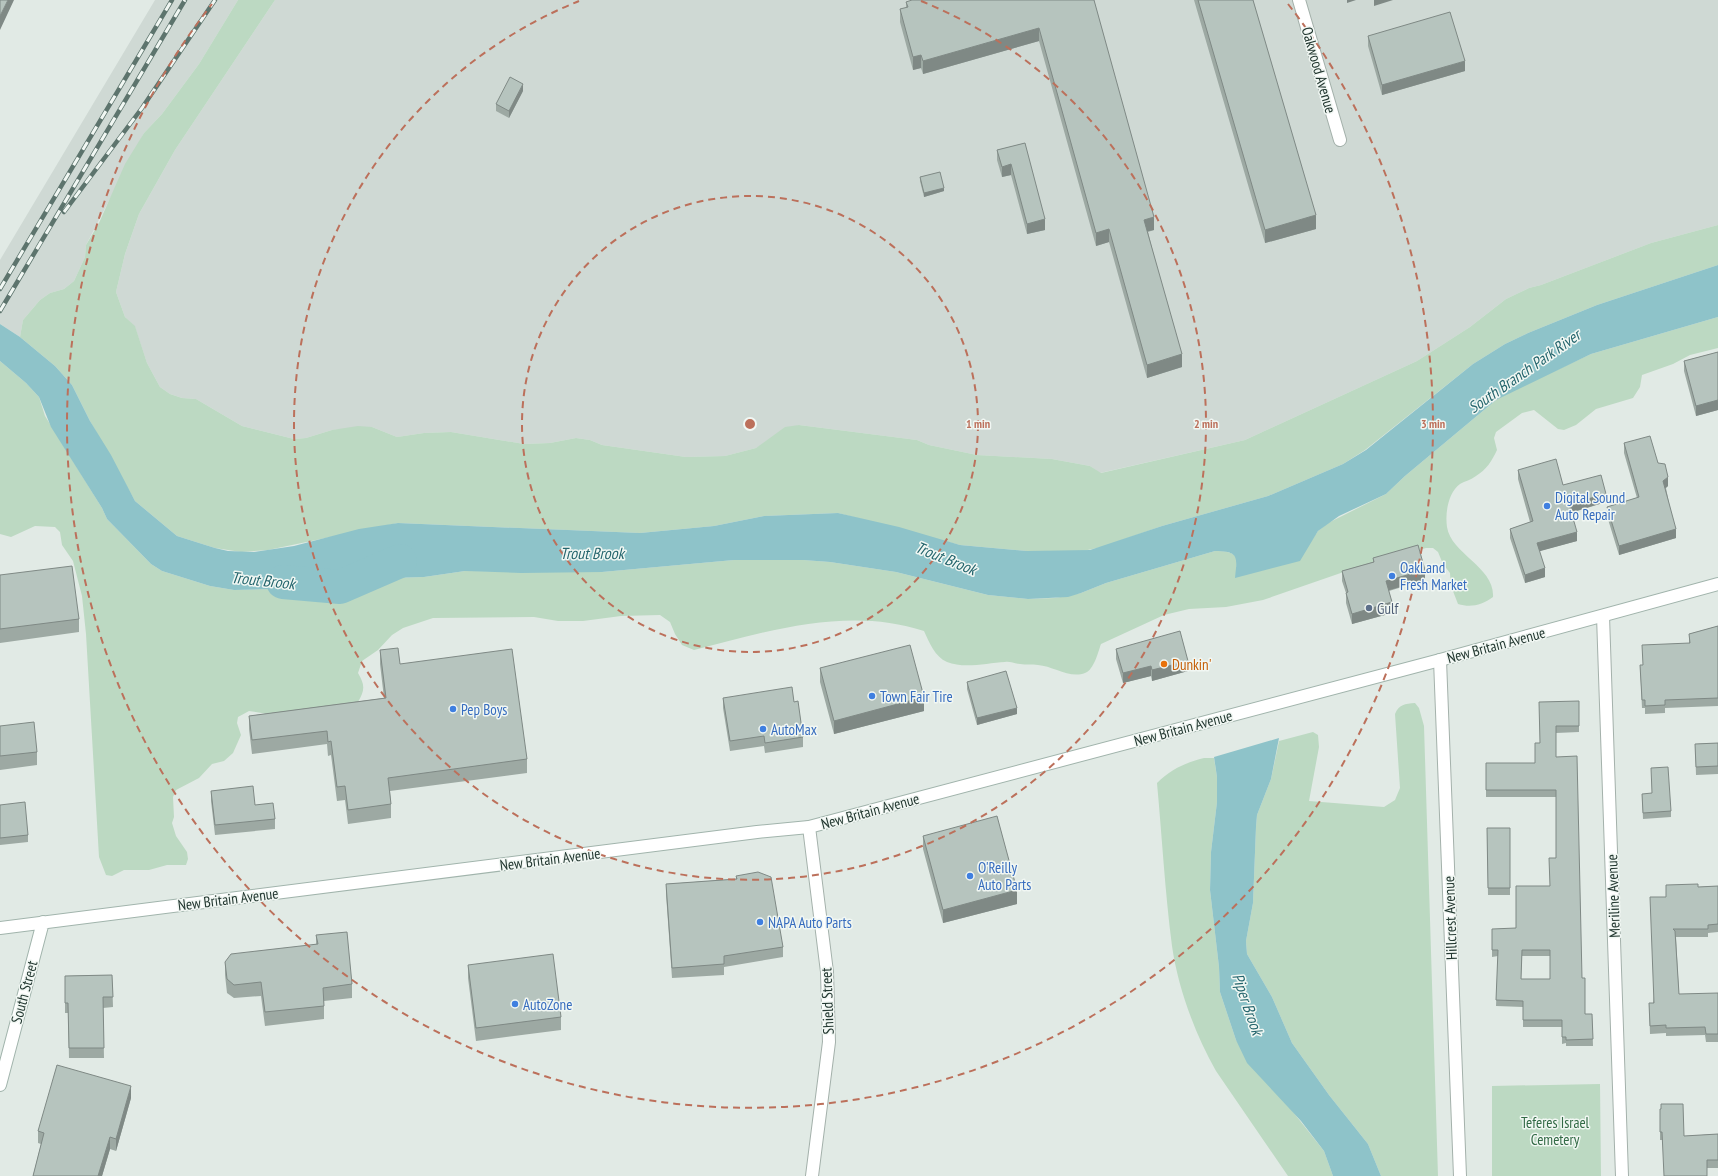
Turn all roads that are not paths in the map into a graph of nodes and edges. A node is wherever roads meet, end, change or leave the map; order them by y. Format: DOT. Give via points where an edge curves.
graph roads {
  1 [pos="1299,0"];
  2 [pos="1340,140"];
  3 [pos="1718,584"];
  4 [pos="1603,616"];
  5 [pos="1440,660"];
  6 [pos="809,827"];
  7 [pos="43,922"];
  8 [pos="0,928"];
  9 [pos="0,1085"];
  10 [pos="812,1176"];
  11 [pos="1460,1176"];
  12 [pos="1622,1176"];
  1 -- 2 [label="main road, Oakwood Avenue"];
  3 -- 4 [label="main road, New Britain Avenue"];
  4 -- 5 [label="main road, New Britain Avenue"];
  4 -- 12 [label="main road, Meriline Avenue"];
  5 -- 6 [label="main road, New Britain Avenue"];
  5 -- 11 [label="main road, Hillcrest Avenue"];
  6 -- 7 [label="main road, New Britain Avenue"];
  6 -- 10 [label="main road, Shield Street" via="827,972 828,1042"];
  7 -- 8 [label="main road, New Britain Avenue"];
  7 -- 9 [label="main road, South Street"];
}
